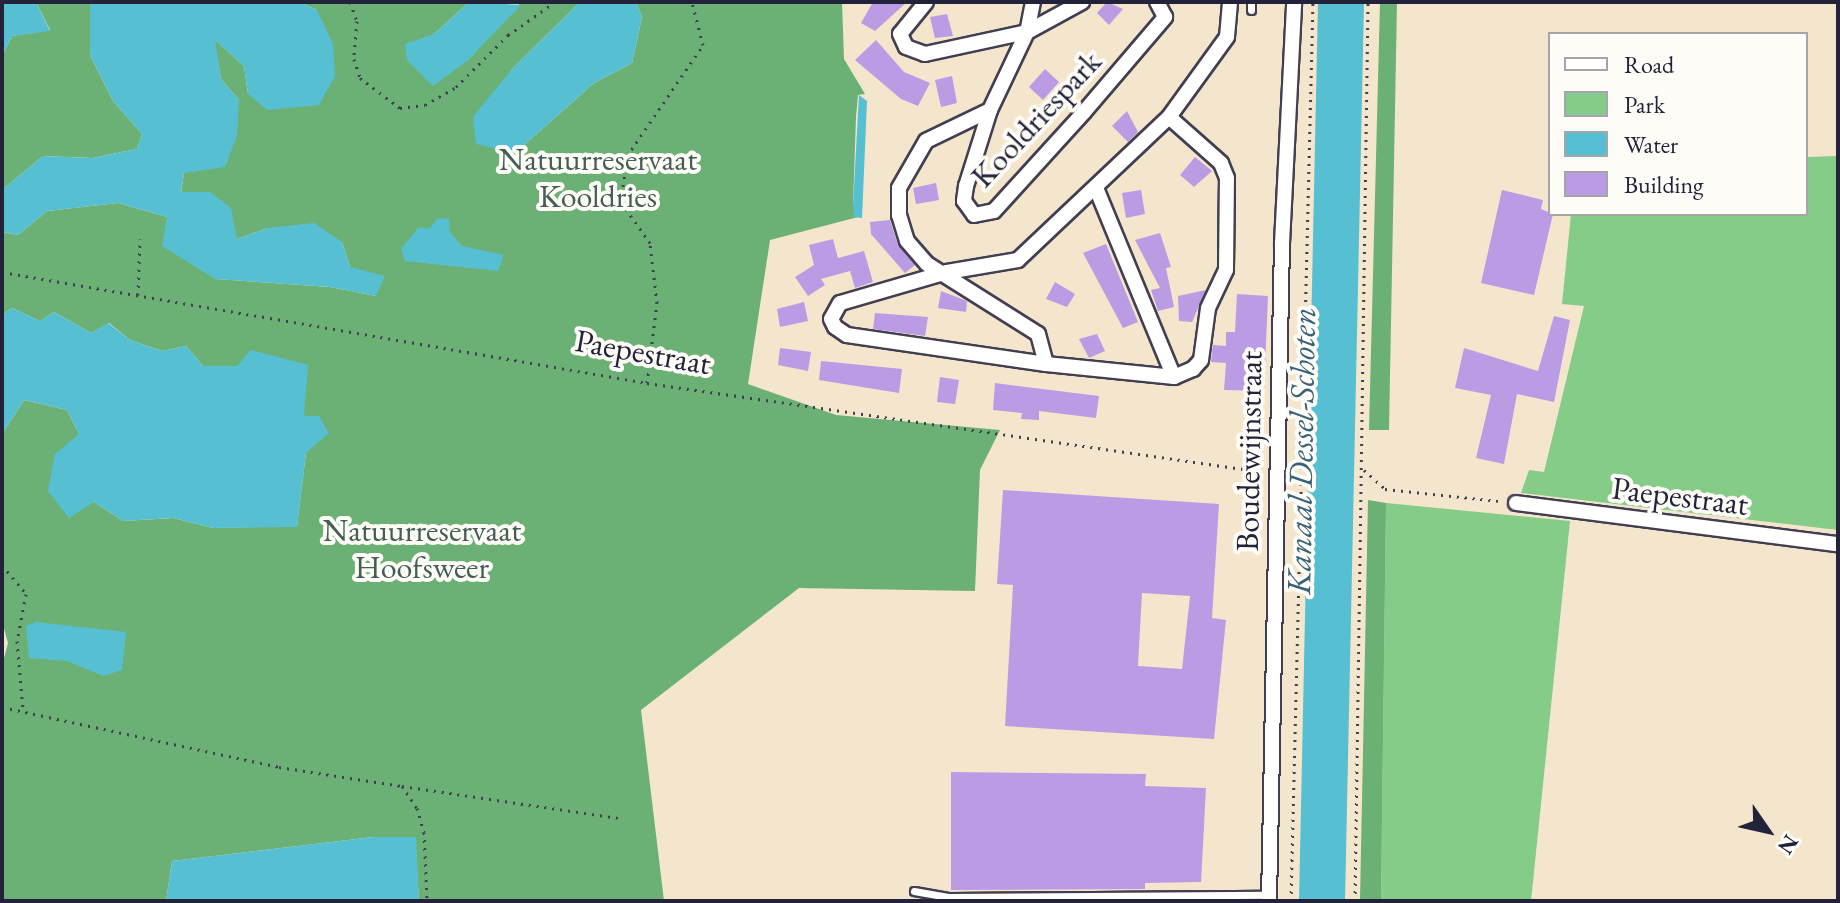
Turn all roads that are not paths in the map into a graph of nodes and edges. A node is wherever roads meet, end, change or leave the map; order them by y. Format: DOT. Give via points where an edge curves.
graph roads {
  1 [pos="926,2"];
  2 [pos="1033,2"];
  3 [pos="1082,2"];
  4 [pos="1157,2"];
  5 [pos="1230,2"];
  6 [pos="1294,2"];
  7 [pos="1027,32"];
  8 [pos="990,110"];
  9 [pos="1169,117"];
  10 [pos="1096,188"];
  11 [pos="947,272"];
  12 [pos="1046,364"];
  13 [pos="1174,377"];
  14 [pos="1516,503"];
  15 [pos="1838,544"];
  16 [pos="914,891"];
  17 [pos="1269,898"];
  1 -- 7 [label="street, Kooldriespark" via="900,34 913,52 925,54"];
  2 -- 7 [label="street, Kooldriespark"];
  3 -- 7 [label="street, Kooldriespark"];
  4 -- 8 [label="street, Kooldriespark" via="1165,17 1084,112 994,211 974,215 964,201 966,186"];
  5 -- 9 [label="street" via="1227,37"];
  6 -- 17 [label="street, Boudewijnstraat" via="1276,474"];
  7 -- 8 [label="street, Kooldriespark"];
  8 -- 11 [label="street, Kooldriespark" via="926,141 899,188 899,215 907,241 927,264"];
  9 -- 10 [label="street"];
  9 -- 13 [label="street" via="1221,163 1227,178 1226,270 1208,308 1201,360"];
  10 -- 11 [label="street" via="1018,260"];
  10 -- 13 [label="street"];
  11 -- 12 [label="street, Kooldriespark" via="1032,327"];
  11 -- 12 [label="street" via="840,303 831,319 847,335"];
  12 -- 13 [label="street"];
  14 -- 15 [label="street, Paepestraat"];
  16 -- 17 [label="lane" via="949,897"];
}
